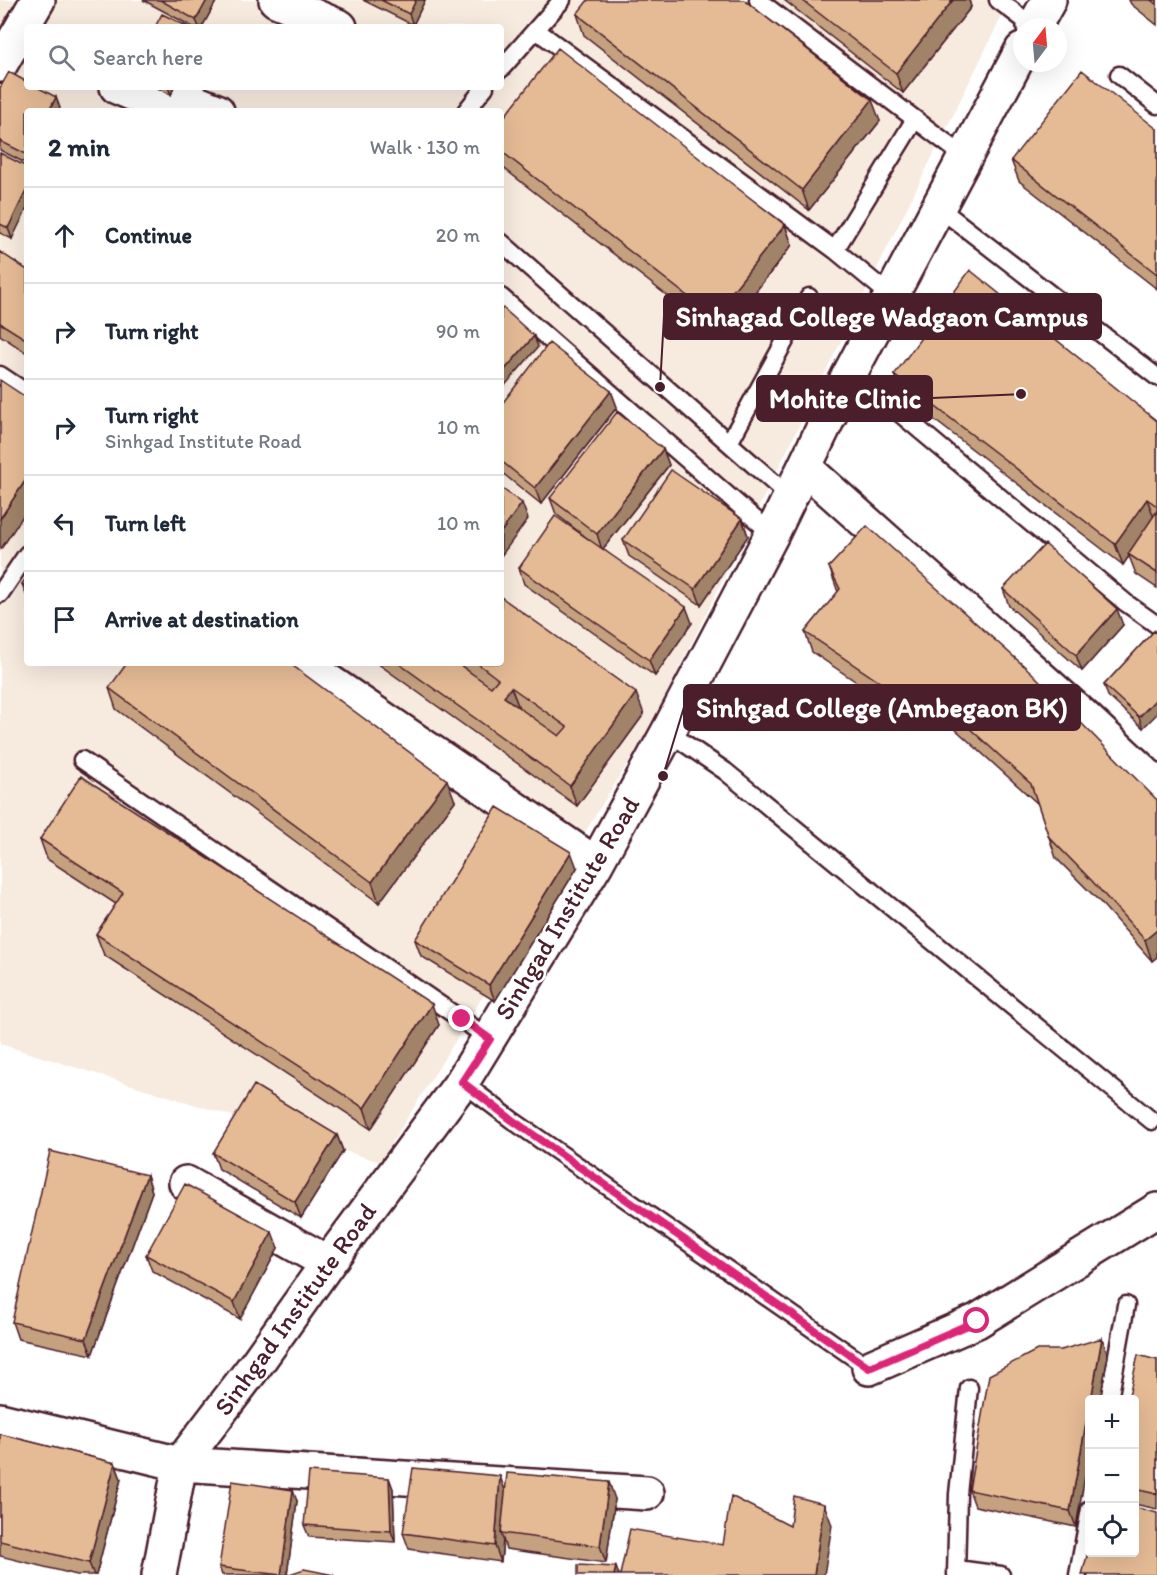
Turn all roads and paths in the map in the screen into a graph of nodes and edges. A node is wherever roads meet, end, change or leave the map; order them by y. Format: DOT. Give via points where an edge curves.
graph roads {
  1 [pos="38,0"];
  2 [pos="276,0"];
  3 [pos="562,0"];
  4 [pos="758,0"];
  5 [pos="998,0"];
  6 [pos="1049,0"];
  7 [pos="1022,18"];
  8 [pos="1039,18"];
  9 [pos="26,24"];
  10 [pos="333,24"];
  11 [pos="24,29"];
  12 [pos="536,30"];
  13 [pos="13,52"];
  14 [pos="504,66"];
  15 [pos="1013,67"];
  16 [pos="1119,75"];
  17 [pos="124,90"];
  18 [pos="483,90"];
  19 [pos="1157,105"];
  20 [pos="209,108"];
  21 [pos="468,108"];
  22 [pos="915,118"];
  23 [pos="965,157"];
  24 [pos="938,207"];
  25 [pos="504,245"];
  26 [pos="835,250"];
  27 [pos="891,296"];
  28 [pos="809,297"];
  29 [pos="504,300"];
  30 [pos="0,375"];
  31 [pos="1157,377"];
  32 [pos="24,391"];
  33 [pos="884,400"];
  34 [pos="729,443"];
  35 [pos="805,468"];
  36 [pos="789,496"];
  37 [pos="772,534"];
  38 [pos="24,558"];
  39 [pos="0,594"];
  40 [pos="1157,625"];
  41 [pos="306,666"];
  42 [pos="668,732"];
  43 [pos="82,760"];
  44 [pos="1157,786"];
  45 [pos="596,864"];
  46 [pos="490,1039"];
  47 [pos="462,1082"];
  48 [pos="1152,1121"];
  49 [pos="186,1183"];
  50 [pos="1157,1210"];
  51 [pos="328,1263"];
  52 [pos="1126,1305"];
  53 [pos="869,1368"];
  54 [pos="969,1388"];
  55 [pos="1110,1395"];
  56 [pos="0,1420"];
  57 [pos="180,1464"];
  58 [pos="647,1493"];
  59 [pos="1085,1533"];
  60 [pos="957,1572"];
  61 [pos="159,1575"];
  62 [pos="1002,1575"];
  63 [pos="1078,1575"];
  1 -- 9 [label="street"];
  2 -- 10 [label="street"];
  3 -- 12 [label="lane"];
  4 -- 22 [label="lane"];
  5 -- 7 [label="lane"];
  6 -- 8 [label="street"];
  11 -- 13 [label="street"];
  12 -- 14 [label="lane"];
  12 -- 26 [label="lane"];
  15 -- 23 [label="street, Sinhgad Institute Road"];
  16 -- 19 [label="lane"];
  17 -- 20 [label="street" via="155,103 185,99"];
  18 -- 21 [label="lane"];
  22 -- 23 [label="lane"];
  22 -- 26 [label="lane"];
  23 -- 24 [label="street, Sinhgad Institute Road"];
  24 -- 27 [label="street, Sinhgad Institute Road"];
  24 -- 31 [label="lane"];
  25 -- 34 [label="lane"];
  26 -- 27 [label="lane"];
  27 -- 35 [label="street, Sinhgad Institute Road"];
  28 -- 34 [label="lane"];
  29 -- 37 [label="lane"];
  30 -- 32 [label="lane"];
  33 -- 40 [label="lane"];
  34 -- 36 [label="lane"];
  35 -- 36 [label="street, Sinhgad Institute Road"];
  35 -- 44 [label="street"];
  36 -- 37 [label="street, Sinhgad Institute Road"];
  37 -- 42 [label="street, Sinhgad Institute Road"];
  38 -- 39 [label="lane"];
  41 -- 45 [label="street"];
  42 -- 45 [label="street, Sinhgad Institute Road"];
  42 -- 48 [label="lane" via="725,771"];
  43 -- 46 [label="lane"];
  45 -- 46 [label="street, Sinhgad Institute Road"];
  46 -- 47 [label="street, Sinhgad Institute Road"];
  47 -- 51 [label="street, Sinhgad Institute Road"];
  47 -- 53 [label="lane"];
  49 -- 51 [label="street"];
  50 -- 53 [label="street" via="977,1321"];
  51 -- 57 [label="street, Sinhgad Institute Road"];
  52 -- 55 [label="lane"];
  54 -- 60 [label="lane" via="958,1494"];
  56 -- 57 [label="street"];
  57 -- 58 [label="street"];
  57 -- 61 [label="street, Sinhgad Institute Road"];
  59 -- 63 [label="lane"];
  60 -- 62 [label="lane"];
}
